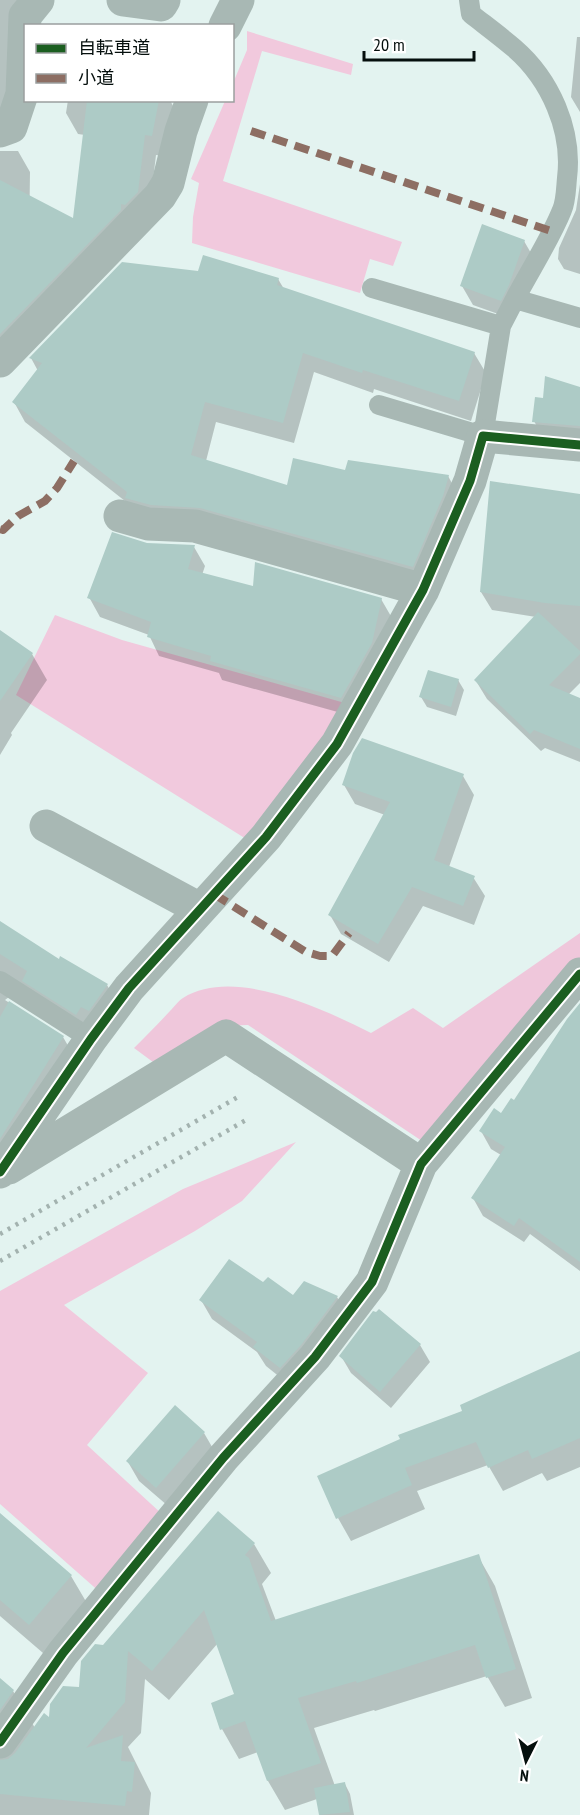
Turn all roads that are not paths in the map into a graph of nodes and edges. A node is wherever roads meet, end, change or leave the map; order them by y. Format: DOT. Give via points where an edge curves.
graph roads {
  1 [pos="38,0"];
  2 [pos="123,0"];
  3 [pos="164,0"];
  4 [pos="238,0"];
  5 [pos="470,0"];
  6 [pos="25,24"];
  7 [pos="226,24"];
  8 [pos="24,42"];
  9 [pos="191,102"];
  10 [pos="0,131"];
  11 [pos="372,288"];
  12 [pos="515,299"];
  13 [pos="580,318"];
  14 [pos="501,326"];
  15 [pos="0,361"];
  16 [pos="379,405"];
  17 [pos="483,436"];
  18 [pos="580,445"];
  19 [pos="120,516"];
  20 [pos="423,590"];
  21 [pos="46,826"];
  22 [pos="201,909"];
  23 [pos="0,981"];
  24 [pos="574,991"];
  25 [pos="91,1039"];
  26 [pos="421,1164"];
  27 [pos="0,1173"];
  28 [pos="0,1742"];
  1 -- 6 [label="street" via="25,16"];
  2 -- 3 [label="street" via="161,5"];
  4 -- 7 [label="street"];
  5 -- 12 [label="lane" via="471,14 516,49 550,93 567,141 569,165 563,208"];
  8 -- 10 [label="street" via="22,94 11,127"];
  9 -- 15 [label="street" via="168,183 160,196"];
  11 -- 14 [label="lane"];
  12 -- 13 [label="lane"];
  12 -- 14 [label="lane"];
  14 -- 17 [label="lane"];
  16 -- 17 [label="lane"];
  17 -- 18 [label="street"];
  17 -- 20 [label="street" via="470,481"];
  19 -- 20 [label="street" via="148,524 195,526"];
  20 -- 22 [label="street" via="338,744 266,837"];
  21 -- 22 [label="street"];
  22 -- 25 [label="street" via="129,988"];
  23 -- 25 [label="lane"];
  24 -- 26 [label="street"];
  25 -- 27 [label="street"];
  26 -- 27 [label="street" via="226,1036"];
  26 -- 28 [label="street" via="372,1282 315,1357 223,1458 70,1644"];
}
